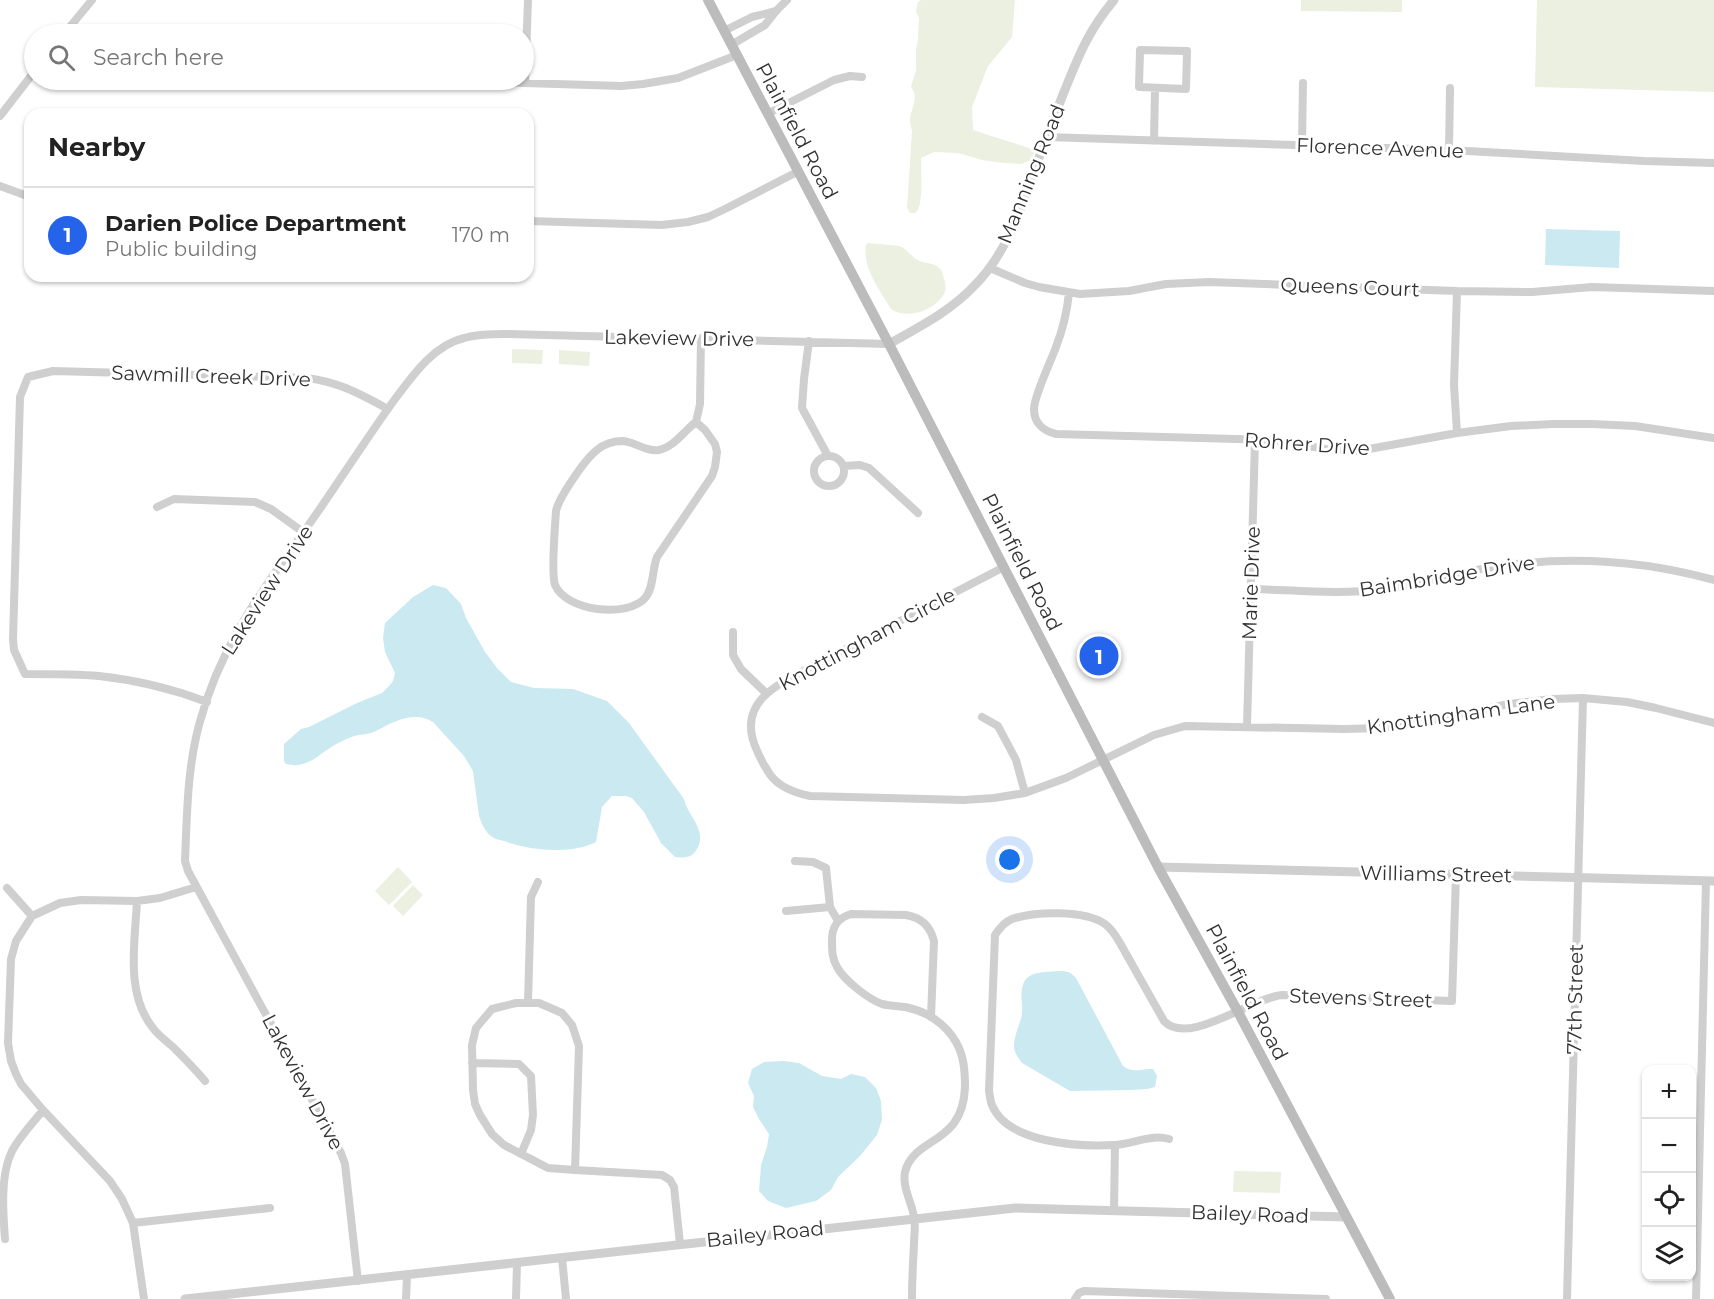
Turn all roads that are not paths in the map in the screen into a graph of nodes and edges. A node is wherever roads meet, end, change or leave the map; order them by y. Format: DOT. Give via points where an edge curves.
graph roads {
  1 [pos="92,0"];
  2 [pos="528,0"];
  3 [pos="708,0"];
  4 [pos="787,0"];
  5 [pos="1113,0"];
  6 [pos="776,11"];
  7 [pos="74,24"];
  8 [pos="527,24"];
  9 [pos="724,31"];
  10 [pos="734,50"];
  11 [pos="862,77"];
  12 [pos="534,83"];
  13 [pos="1303,83"];
  14 [pos="24,85"];
  15 [pos="1155,88"];
  16 [pos="1450,88"];
  17 [pos="767,114"];
  18 [pos="0,116"];
  19 [pos="1046,137"];
  20 [pos="1154,141"];
  21 [pos="1302,145"];
  22 [pos="1449,150"];
  23 [pos="1714,163"];
  24 [pos="797,172"];
  25 [pos="0,186"];
  26 [pos="24,195"];
  27 [pos="534,221"];
  28 [pos="990,268"];
  29 [pos="1456,291"];
  30 [pos="1714,291"];
  31 [pos="1070,293"];
  32 [pos="701,338"];
  33 [pos="809,341"];
  34 [pos="889,344"];
  35 [pos="388,409"];
  36 [pos="696,422"];
  37 [pos="1457,433"];
  38 [pos="1714,438"];
  39 [pos="1255,440"];
  40 [pos="828,456"];
  41 [pos="844,466"];
  42 [pos="158,507"];
  43 [pos="918,513"];
  44 [pos="303,532"];
  45 [pos="1004,567"];
  46 [pos="1714,580"];
  47 [pos="1251,589"];
  48 [pos="734,632"];
  49 [pos="766,693"];
  50 [pos="1583,698"];
  51 [pos="207,702"];
  52 [pos="982,717"];
  53 [pos="1714,723"];
  54 [pos="1247,726"];
  55 [pos="1104,760"];
  56 [pos="1025,793"];
  57 [pos="795,861"];
  58 [pos="1158,867"];
  59 [pos="1456,874"];
  60 [pos="1578,878"];
  61 [pos="1710,881"];
  62 [pos="538,882"];
  63 [pos="196,887"];
  64 [pos="7,888"];
  65 [pos="136,901"];
  66 [pos="830,907"];
  67 [pos="786,911"];
  68 [pos="32,916"];
  69 [pos="838,921"];
  70 [pos="528,1002"];
  71 [pos="1237,1010"];
  72 [pos="932,1017"];
  73 [pos="472,1063"];
  74 [pos="205,1081"];
  75 [pos="43,1110"];
  76 [pos="1169,1139"];
  77 [pos="1115,1145"];
  78 [pos="521,1154"];
  79 [pos="575,1170"];
  80 [pos="270,1208"];
  81 [pos="1114,1210"];
  82 [pos="1347,1217"];
  83 [pos="915,1218"];
  84 [pos="133,1223"];
  85 [pos="4,1239"];
  86 [pos="680,1244"];
  87 [pos="562,1258"];
  88 [pos="517,1263"];
  89 [pos="407,1275"];
  90 [pos="358,1281"];
  91 [pos="257,1295"];
  92 [pos="1222,1298"];
  93 [pos="144,1299"];
  94 [pos="185,1299"];
  95 [pos="406,1299"];
  96 [pos="516,1299"];
  97 [pos="566,1299"];
  98 [pos="912,1299"];
  99 [pos="1075,1299"];
  100 [pos="1326,1299"];
  101 [pos="1390,1299"];
  102 [pos="1567,1299"];
  103 [pos="1696,1299"];
  1 -- 7 [label="street"];
  2 -- 8 [label="street"];
  3 -- 9 [label="main road, Plainfield Road"];
  4 -- 6 [label="street"];
  5 -- 19 [label="street, Manning Road" via="1083,44"];
  6 -- 9 [label="street" via="752,17"];
  6 -- 10 [label="street"];
  9 -- 10 [label="main road, Plainfield Road"];
  10 -- 12 [label="street" via="686,75 662,82 621,86"];
  10 -- 17 [label="main road, Plainfield Road"];
  11 -- 17 [label="street" via="834,80"];
  13 -- 21 [label="street"];
  14 -- 18 [label="street"];
  15 -- 15 [label="street" via="1186,89 1187,51 1140,50 1139,87"];
  15 -- 20 [label="street"];
  16 -- 22 [label="street"];
  17 -- 24 [label="main road, Plainfield Road"];
  19 -- 20 [label="street, Florence Avenue"];
  19 -- 28 [label="street, Manning Road" via="1019,213"];
  20 -- 21 [label="street, Florence Avenue"];
  21 -- 22 [label="street, Florence Avenue"];
  22 -- 23 [label="street, Florence Avenue"];
  24 -- 27 [label="street" via="708,217 688,222 662,225"];
  24 -- 34 [label="main road, Plainfield Road"];
  25 -- 26 [label="street"];
  28 -- 31 [label="street, Queens Court" via="1025,283"];
  28 -- 34 [label="street, Manning Road" via="949,309"];
  29 -- 30 [label="street, Queens Court" via="1532,292 1592,287"];
  29 -- 31 [label="street, Queens Court" via="1209,282"];
  29 -- 37 [label="street"];
  31 -- 39 [label="street, Rohrer Drive" via="1061,334 1034,405 1036,419 1044,429 1056,434"];
  32 -- 33 [label="street, Lakeview Drive"];
  32 -- 35 [label="street, Lakeview Drive" via="506,334 463,338 424,363"];
  32 -- 36 [label="street"];
  33 -- 34 [label="street, Lakeview Drive"];
  33 -- 40 [label="street" via="802,408"];
  34 -- 45 [label="main road, Plainfield Road"];
  35 -- 44 [label="street, Lakeview Drive"];
  35 -- 51 [label="street, Sawmill Creek Drive" via="339,385 307,378 53,371 28,377 20,397 13,639 25,674 119,679"];
  36 -- 36 [label="street" via="715,444 715,467 657,557 646,597 632,607 617,610 569,600 559,591 553,574 556,511 565,491 594,452 605,445 623,441 659,450 672,444"];
  37 -- 38 [label="street, Rohrer Drive" via="1530,425 1592,424 1654,428"];
  37 -- 39 [label="street, Rohrer Drive" via="1358,451"];
  39 -- 47 [label="street, Marie Drive"];
  40 -- 41 [label="street" via="838,458"];
  40 -- 41 [label="street" via="816,464 815,474 820,482 828,486 837,483"];
  41 -- 43 [label="street" via="869,468"];
  42 -- 44 [label="street" via="174,498 255,502"];
  44 -- 51 [label="street, Lakeview Drive" via="241,623 218,668"];
  45 -- 49 [label="street, Knottingham Circle"];
  45 -- 55 [label="main road, Plainfield Road"];
  46 -- 47 [label="street, Baimbridge Drive" via="1628,564 1563,561 1501,566 1371,590"];
  47 -- 54 [label="street, Marie Drive"];
  48 -- 49 [label="street" via="733,655 741,669"];
  49 -- 56 [label="street, Knottingham Circle" via="752,717 752,739 772,777 794,792 810,796 964,800"];
  50 -- 53 [label="street, Knottingham Lane" via="1627,702"];
  50 -- 54 [label="street, Knottingham Lane" via="1509,704 1381,728"];
  50 -- 60 [label="street, 77th Street"];
  51 -- 63 [label="street, Lakeview Drive" via="196,738 188,796 185,861"];
  52 -- 56 [label="street" via="998,726 1016,760"];
  54 -- 55 [label="street, Knottingham Lane" via="1175,728 1147,737"];
  55 -- 56 [label="street, Knottingham Circle"];
  55 -- 58 [label="main road, Plainfield Road"];
  57 -- 66 [label="street" via="826,868"];
  58 -- 59 [label="street, Williams Street"];
  58 -- 71 [label="main road, Plainfield Road"];
  59 -- 60 [label="street, Williams Street"];
  59 -- 71 [label="street, Stevens Street" via="1452,1001 1282,995"];
  60 -- 61 [label="street, Williams Street"];
  60 -- 102 [label="street, 77th Street"];
  61 -- 103 [label="street"];
  62 -- 70 [label="street" via="531,897"];
  63 -- 65 [label="street"];
  63 -- 90 [label="street, Lakeview Drive" via="341,1152"];
  64 -- 68 [label="street"];
  65 -- 68 [label="street" via="68,901"];
  65 -- 74 [label="street" via="134,975 140,1005 152,1028"];
  66 -- 67 [label="street"];
  66 -- 69 [label="street"];
  68 -- 75 [label="street" via="16,941 11,958 8,1043 21,1084"];
  69 -- 72 [label="street" via="832,931 831,952 845,978 877,1002"];
  69 -- 72 [label="street" via="851,914 873,914 906,915 925,923 934,941"];
  70 -- 73 [label="street" via="492,1008 486,1014 474,1033"];
  70 -- 79 [label="street" via="562,1013 578,1040"];
  71 -- 77 [label="street, Stevens Street" via="1187,1029 1168,1025 1114,932 1097,920 1060,912 1011,920 1002,926 995,935 993,962 989,1091 992,1105 1015,1128 1035,1138"];
  71 -- 82 [label="main road, Plainfield Road"];
  72 -- 83 [label="street" via="950,1033 960,1050 965,1070 964,1098 954,1124 908,1164 904,1180"];
  73 -- 78 [label="street" via="475,1104 480,1115 492,1134"];
  73 -- 78 [label="street" via="519,1064 531,1076 533,1115"];
  75 -- 84 [label="street" via="110,1181"];
  75 -- 85 [label="street" via="8,1161"];
  76 -- 77 [label="street"];
  77 -- 81 [label="street"];
  78 -- 79 [label="street" via="548,1168"];
  79 -- 86 [label="street" via="662,1175 670,1180"];
  80 -- 84 [label="street"];
  81 -- 82 [label="street, Bailey Road"];
  81 -- 83 [label="street, Bailey Road" via="1015,1208"];
  82 -- 101 [label="main road, Plainfield Road"];
  83 -- 86 [label="street, Bailey Road"];
  83 -- 98 [label="street"];
  84 -- 93 [label="street"];
  86 -- 87 [label="street, Bailey Road"];
  87 -- 88 [label="street, Bailey Road"];
  87 -- 97 [label="street"];
  88 -- 89 [label="street, Bailey Road"];
  88 -- 96 [label="street"];
  89 -- 90 [label="street, Bailey Road"];
  89 -- 95 [label="street"];
  90 -- 91 [label="street, Bailey Road"];
  91 -- 94 [label="street, Bailey Road"];
  92 -- 99 [label="street" via="1084,1291"];
  92 -- 100 [label="street"];
}
